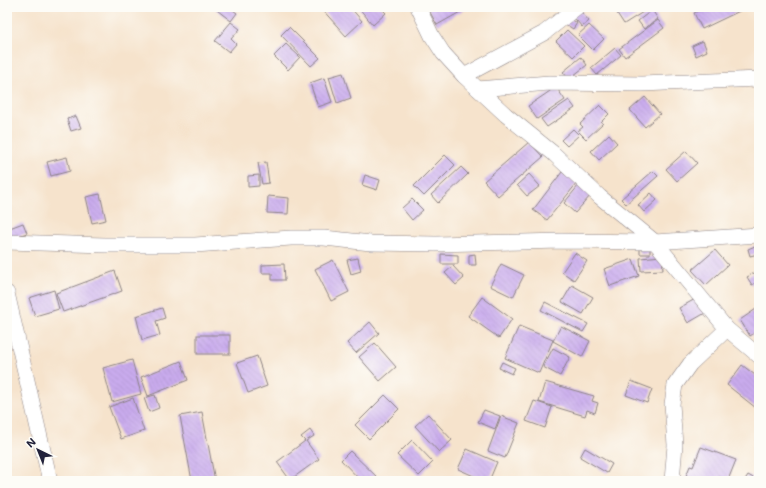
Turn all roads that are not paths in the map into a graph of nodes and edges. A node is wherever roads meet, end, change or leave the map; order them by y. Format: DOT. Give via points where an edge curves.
graph roads {
  1 [pos="418,7"];
  2 [pos="577,7"];
  3 [pos="464,76"];
  4 [pos="759,79"];
  5 [pos="478,90"];
  6 [pos="759,235"];
  7 [pos="7,242"];
  8 [pos="655,242"];
  9 [pos="7,293"];
  10 [pos="727,330"];
  11 [pos="759,356"];
  12 [pos="50,481"];
  13 [pos="672,481"];
  1 -- 3 [label="street" via="443,53"];
  2 -- 3 [label="street" via="544,33"];
  3 -- 5 [label="street"];
  4 -- 5 [label="street" via="642,84 549,83"];
  5 -- 8 [label="street"];
  6 -- 8 [label="street"];
  7 -- 8 [label="street" via="195,245 291,238 436,244"];
  8 -- 10 [label="street"];
  9 -- 12 [label="street"];
  10 -- 11 [label="street"];
  10 -- 13 [label="street" via="690,364 675,385 672,404 675,445"];
}
